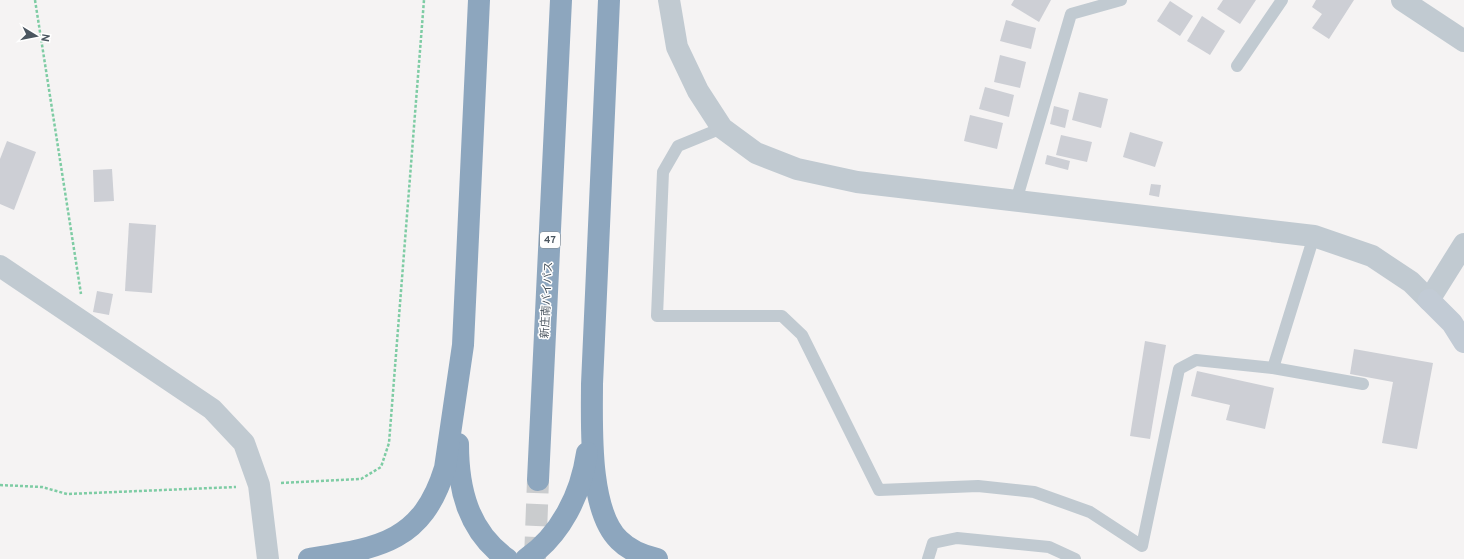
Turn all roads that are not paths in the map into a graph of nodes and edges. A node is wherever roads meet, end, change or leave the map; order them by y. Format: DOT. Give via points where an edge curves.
graph roads {
  1 [pos="479,0"];
  2 [pos="561,0"];
  3 [pos="609,0"];
  4 [pos="669,0"];
  5 [pos="1121,0"];
  6 [pos="1282,0"];
  7 [pos="1402,0"];
  8 [pos="1464,41"];
  9 [pos="1237,66"];
  10 [pos="722,128"];
  11 [pos="1016,201"];
  12 [pos="1314,236"];
  13 [pos="1464,244"];
  14 [pos="0,266"];
  15 [pos="1429,300"];
  16 [pos="1464,342"];
  17 [pos="463,345"];
  18 [pos="1273,368"];
  19 [pos="592,384"];
  20 [pos="1363,384"];
  21 [pos="538,480"];
  22 [pos="268,559"];
  23 [pos="309,559"];
  24 [pos="507,559"];
  25 [pos="526,559"];
  26 [pos="657,559"];
  27 [pos="928,559"];
  28 [pos="1075,559"];
  1 -- 17 [label="highway"];
  2 -- 21 [label="highway, 新庄南バイパス / 47"];
  3 -- 19 [label="highway"];
  4 -- 10 [label="street" via="677,47 698,91"];
  5 -- 11 [label="lane" via="1071,14"];
  6 -- 9 [label="lane"];
  7 -- 8 [label="street"];
  10 -- 11 [label="street" via="756,152 797,169 858,182"];
  10 -- 18 [label="lane" via="678,146 663,172 657,316 782,316 802,335 879,490 978,486 1034,492 1090,512 1142,546 1179,369 1196,360"];
  11 -- 12 [label="street"];
  12 -- 15 [label="street" via="1372,256 1411,282"];
  12 -- 18 [label="lane"];
  13 -- 15 [label="street"];
  14 -- 22 [label="street" via="212,409 244,443 259,485"];
  15 -- 16 [label="street" via="1452,323"];
  17 -- 23 [label="highway" via="445,468 432,501 410,527 394,538 377,546"];
  17 -- 24 [label="highway" via="458,439 461,485 474,522 486,539"];
  18 -- 20 [label="lane"];
  19 -- 25 [label="highway" via="588,442 580,486 571,508 560,525"];
  19 -- 26 [label="highway" via="594,461 602,513 609,528 619,540 634,551"];
  27 -- 28 [label="lane" via="933,543 956,538 1049,547"];
}
